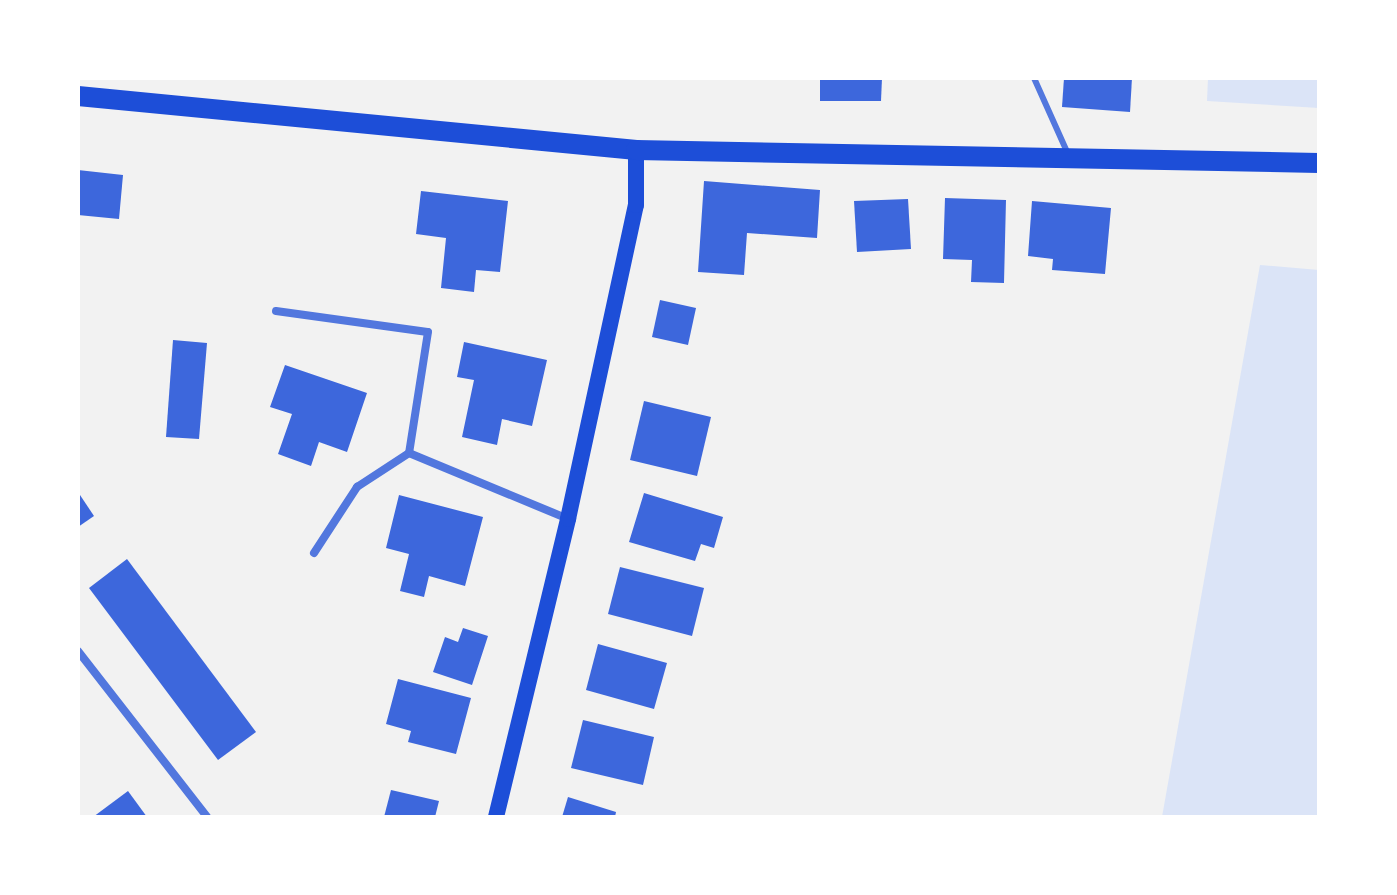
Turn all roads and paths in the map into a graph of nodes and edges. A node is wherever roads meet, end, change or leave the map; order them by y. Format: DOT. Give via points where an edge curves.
graph roads {
  1 [pos="1034,78"];
  2 [pos="78,96"];
  3 [pos="636,150"];
  4 [pos="1070,157"];
  5 [pos="1319,163"];
  6 [pos="276,311"];
  7 [pos="409,453"];
  8 [pos="568,519"];
  9 [pos="314,553"];
  10 [pos="80,658"];
  11 [pos="207,817"];
  12 [pos="496,817"];
  1 -- 4 [label="lane"];
  2 -- 3 [label="main road"];
  3 -- 4 [label="main road"];
  3 -- 8 [label="main road" via="636,205"];
  4 -- 5 [label="main road"];
  6 -- 7 [label="street" via="428,332"];
  7 -- 8 [label="street"];
  7 -- 9 [label="street" via="357,487"];
  8 -- 12 [label="main road"];
  10 -- 11 [label="street"];
}
